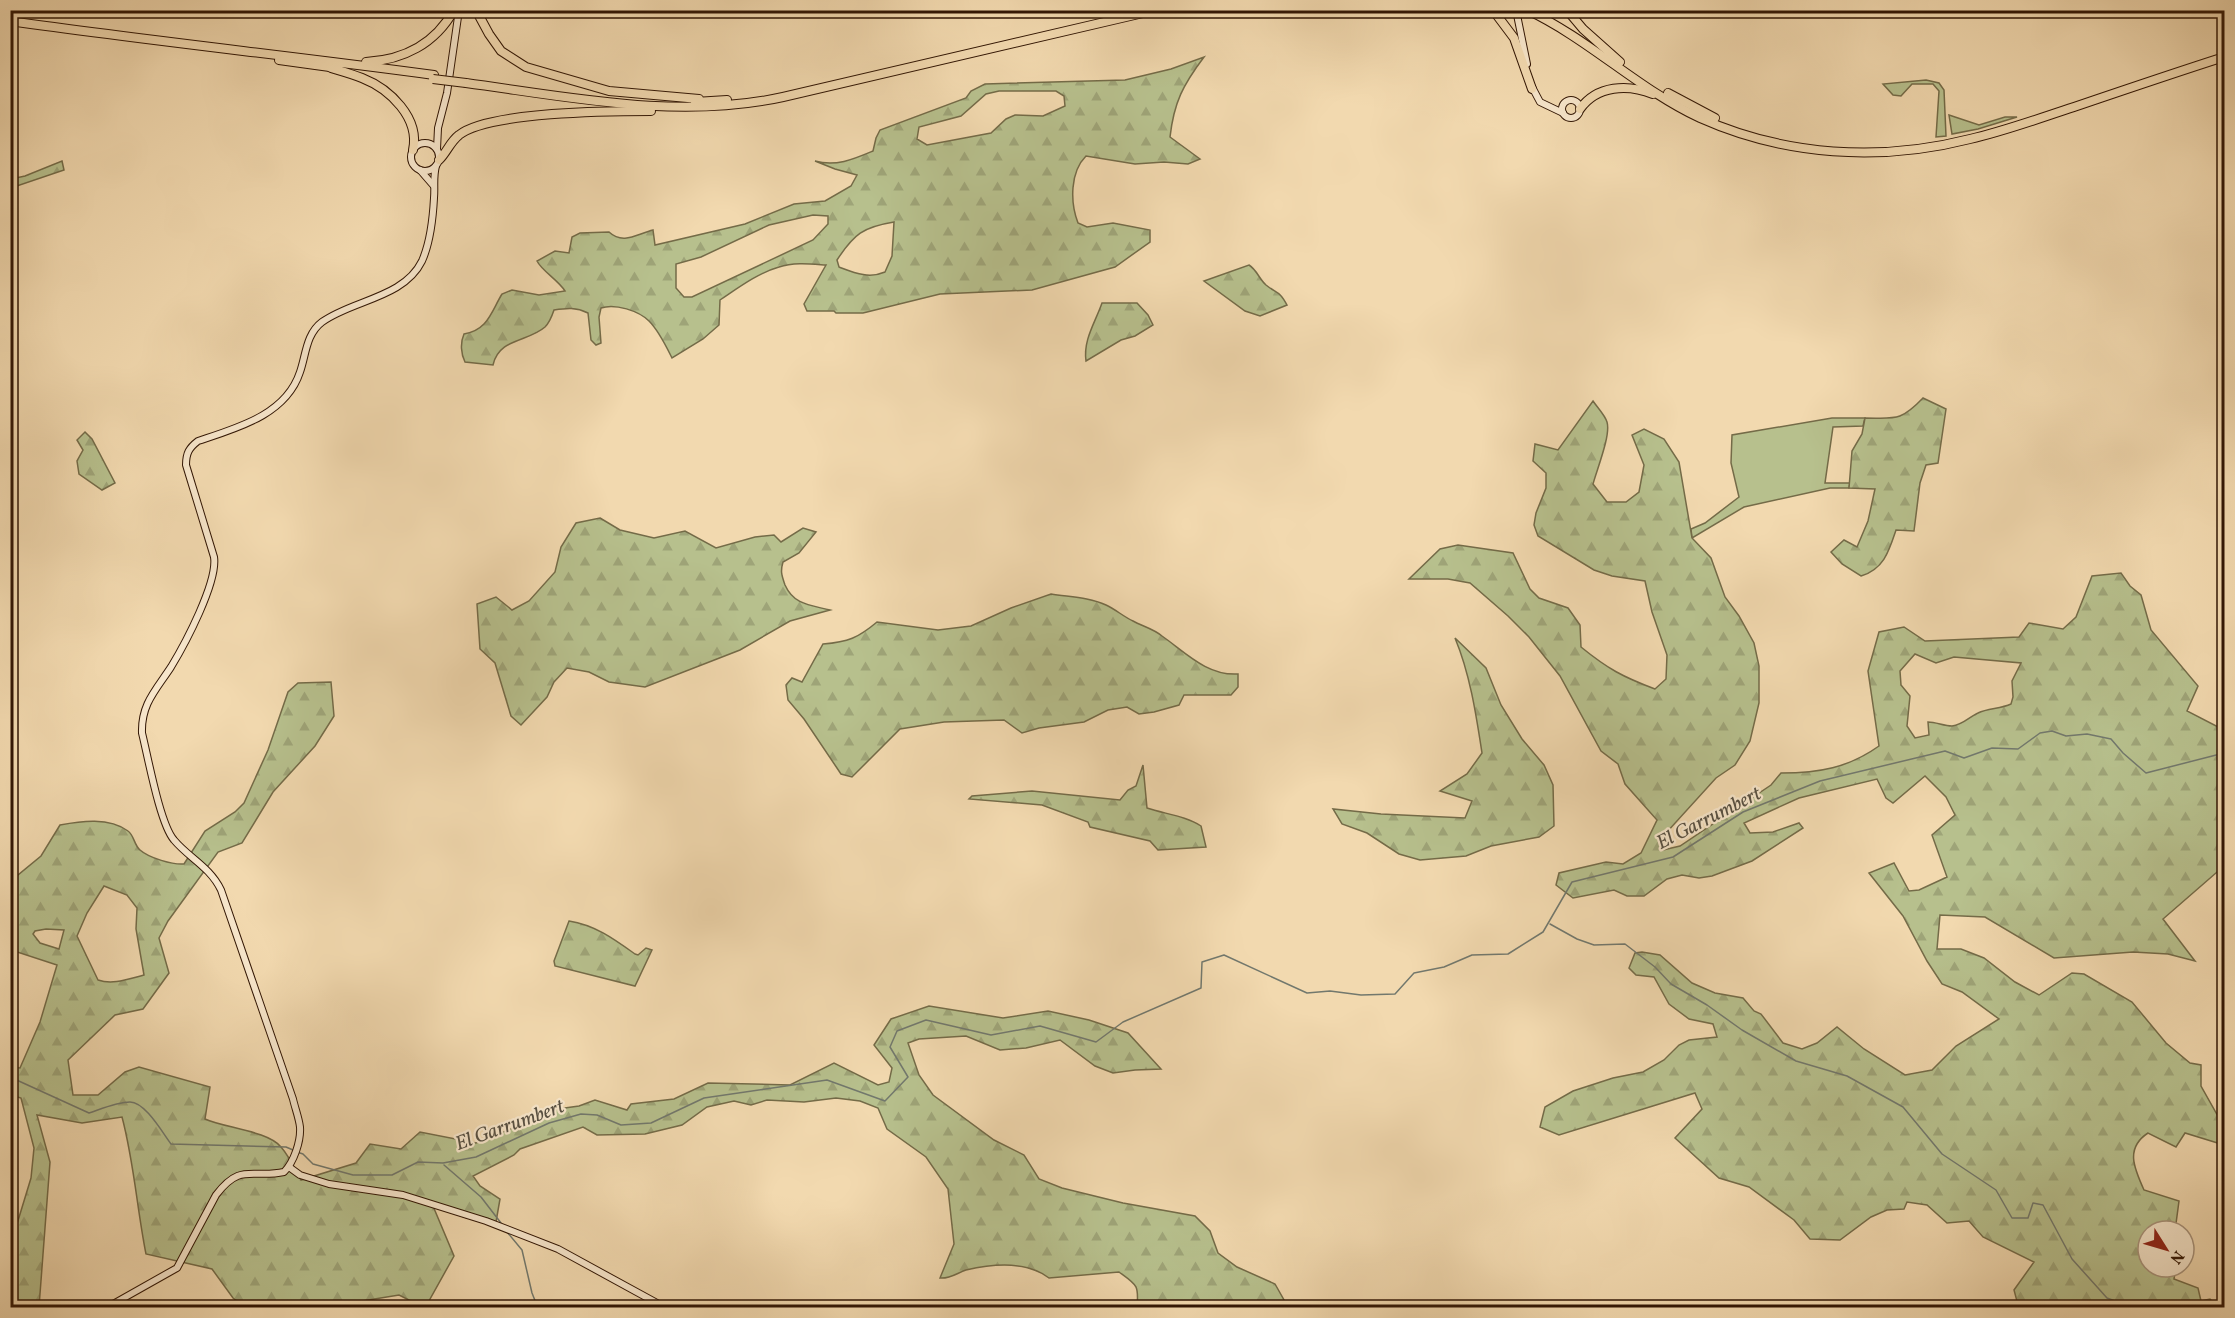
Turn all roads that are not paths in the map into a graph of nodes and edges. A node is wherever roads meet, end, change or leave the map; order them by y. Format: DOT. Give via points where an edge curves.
graph roads {
  1 [pos="454,10"];
  2 [pos="459,10"];
  3 [pos="476,10"];
  4 [pos="1131,10"];
  5 [pos="1156,10"];
  6 [pos="1493,10"];
  7 [pos="1516,10"];
  8 [pos="1527,10"];
  9 [pos="1536,10"];
  10 [pos="1568,10"];
  11 [pos="10,23"];
  12 [pos="2224,55"];
  13 [pos="1620,62"];
  14 [pos="345,63"];
  15 [pos="322,66"];
  16 [pos="433,77"];
  17 [pos="1532,88"];
  18 [pos="1563,103"];
  19 [pos="706,104"];
  20 [pos="1675,104"];
  21 [pos="1551,107"];
  22 [pos="1580,109"];
  23 [pos="1563,113"];
  24 [pos="438,128"];
  25 [pos="423,143"];
  26 [pos="437,149"];
  27 [pos="413,150"];
  28 [pos="438,163"];
  29 [pos="420,170"];
  30 [pos="433,185"];
  31 [pos="289,1167"];
  32 [pos="106,1308"];
  33 [pos="666,1308"];
  1 -- 14 [label="highway" via="436,34 409,53 379,62"];
  2 -- 24 [label="street"];
  3 -- 19 [label="highway" via="501,51 526,67 609,91 696,98"];
  4 -- 19 [label="highway" via="774,93"];
  5 -- 19 [label="highway" via="783,97 754,103"];
  6 -- 17 [label="highway" via="1514,38"];
  7 -- 17 [label="street"];
  8 -- 20 [label="highway"];
  9 -- 13 [label="highway"];
  10 -- 13 [label="highway"];
  11 -- 14 [label="highway"];
  11 -- 15 [label="highway"];
  12 -- 13 [label="highway" via="1986,131 1919,145 1865,149 1798,143 1739,128 1686,104"];
  12 -- 20 [label="highway" via="1987,135 1902,152 1848,153 1781,144 1724,128"];
  14 -- 16 [label="highway"];
  15 -- 16 [label="highway"];
  15 -- 27 [label="highway" via="363,78 389,95 414,130"];
  16 -- 19 [label="highway, bridge"];
  17 -- 21 [label="street" via="1540,102"];
  18 -- 21 [label="street"];
  18 -- 22 [label="street" via="1574,100"];
  18 -- 23 [label="street"];
  19 -- 28 [label="highway" via="697,110 607,111 486,123 459,135"];
  20 -- 22 [label="highway" via="1637,88 1621,87 1589,99"];
  21 -- 23 [label="street"];
  22 -- 23 [label="street" via="1573,118"];
  24 -- 25 [label="street"];
  24 -- 26 [label="street"];
  25 -- 26 [label="street"];
  25 -- 27 [label="street"];
  26 -- 28 [label="street"];
  27 -- 29 [label="street" via="411,160"];
  28 -- 29 [label="street" via="430,170"];
  28 -- 30 [label="street"];
  29 -- 30 [label="street"];
  30 -- 31 [label="street" via="428,241 416,270 392,289 322,322 310,337 293,387 264,415 198,441 187,452 186,465 215,572 172,665 141,719 163,818 169,833 184,850 216,878 292,1099 300,1127"];
  31 -- 32 [label="street" via="275,1174 255,1172 233,1177 216,1195 177,1268"];
  31 -- 33 [label="street" via="300,1175 329,1184 403,1195 486,1221 558,1249"];
}
